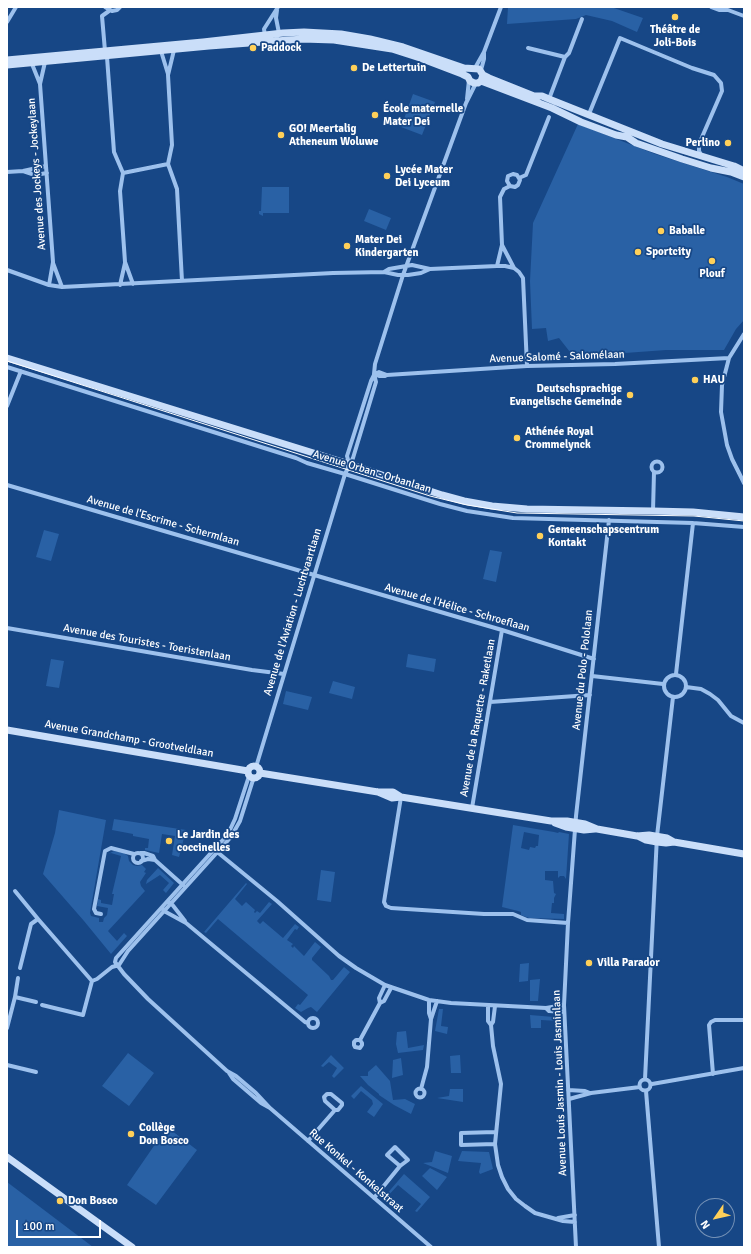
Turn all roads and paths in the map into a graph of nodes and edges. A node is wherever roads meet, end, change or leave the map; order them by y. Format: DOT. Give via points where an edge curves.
graph roads {
  1 [pos="16,7"];
  2 [pos="105,7"];
  3 [pos="120,7"];
  4 [pos="501,7"];
  5 [pos="711,7"];
  6 [pos="278,9"];
  7 [pos="109,10"];
  8 [pos="744,16"];
  9 [pos="582,19"];
  10 [pos="7,22"];
  11 [pos="279,33"];
  12 [pos="265,38"];
  13 [pos="275,41"];
  14 [pos="528,48"];
  15 [pos="174,50"];
  16 [pos="161,51"];
  17 [pos="106,54"];
  18 [pos="565,58"];
  19 [pos="7,60"];
  20 [pos="45,62"];
  21 [pos="32,64"];
  22 [pos="7,65"];
  23 [pos="168,75"];
  24 [pos="476,75"];
  25 [pos="40,84"];
  26 [pos="549,99"];
  27 [pos="466,103"];
  28 [pos="589,114"];
  29 [pos="548,117"];
  30 [pos="702,157"];
  31 [pos="168,164"];
  32 [pos="46,166"];
  33 [pos="23,171"];
  34 [pos="744,171"];
  35 [pos="7,172"];
  36 [pos="47,173"];
  37 [pos="123,173"];
  38 [pos="744,177"];
  39 [pos="519,178"];
  40 [pos="510,186"];
  41 [pos="502,245"];
  42 [pos="53,262"];
  43 [pos="125,262"];
  44 [pos="407,266"];
  45 [pos="496,266"];
  46 [pos="514,268"];
  47 [pos="430,269"];
  48 [pos="7,270"];
  49 [pos="384,272"];
  50 [pos="403,275"];
  51 [pos="182,281"];
  52 [pos="133,284"];
  53 [pos="49,285"];
  54 [pos="120,285"];
  55 [pos="62,287"];
  56 [pos="744,334"];
  57 [pos="7,358"];
  58 [pos="729,358"];
  59 [pos="527,366"];
  60 [pos="7,367"];
  61 [pos="21,371"];
  62 [pos="374,374"];
  63 [pos="7,406"];
  64 [pos="349,464"];
  65 [pos="654,472"];
  66 [pos="345,474"];
  67 [pos="744,483"];
  68 [pos="7,484"];
  69 [pos="653,511"];
  70 [pos="744,517"];
  71 [pos="609,520"];
  72 [pos="693,523"];
  73 [pos="744,527"];
  74 [pos="314,575"];
  75 [pos="7,628"];
  76 [pos="502,630"];
  77 [pos="594,658"];
  78 [pos="284,674"];
  79 [pos="676,674"];
  80 [pos="592,676"];
  81 [pos="663,684"];
  82 [pos="686,687"];
  83 [pos="590,695"];
  84 [pos="673,697"];
  85 [pos="490,702"];
  86 [pos="744,723"];
  87 [pos="7,730"];
  88 [pos="256,767"];
  89 [pos="253,775"];
  90 [pos="401,797"];
  91 [pos="472,808"];
  92 [pos="575,826"];
  93 [pos="657,839"];
  94 [pos="216,851"];
  95 [pos="140,853"];
  96 [pos="134,854"];
  97 [pos="744,854"];
  98 [pos="155,860"];
  99 [pos="142,861"];
  100 [pos="184,886"];
  101 [pos="15,891"];
  102 [pos="169,903"];
  103 [pos="163,909"];
  104 [pos="101,914"];
  105 [pos="38,918"];
  106 [pos="186,923"];
  107 [pos="568,923"];
  108 [pos="117,965"];
  109 [pos="20,968"];
  110 [pos="18,978"];
  111 [pos="92,981"];
  112 [pos="385,985"];
  113 [pos="391,988"];
  114 [pos="14,997"];
  115 [pos="429,1000"];
  116 [pos="436,1001"];
  117 [pos="36,1002"];
  118 [pos="380,1003"];
  119 [pos="42,1005"];
  120 [pos="564,1005"];
  121 [pos="488,1006"];
  122 [pos="495,1006"];
  123 [pos="546,1008"];
  124 [pos="564,1012"];
  125 [pos="431,1019"];
  126 [pos="744,1020"];
  127 [pos="308,1023"];
  128 [pos="491,1025"];
  129 [pos="7,1028"];
  130 [pos="360,1040"];
  131 [pos="7,1065"];
  132 [pos="744,1068"];
  133 [pos="36,1072"];
  134 [pos="713,1074"];
  135 [pos="645,1079"];
  136 [pos="652,1084"];
  137 [pos="640,1087"];
  138 [pos="421,1088"];
  139 [pos="568,1090"];
  140 [pos="646,1091"];
  141 [pos="591,1093"];
  142 [pos="569,1099"];
  143 [pos="335,1110"];
  144 [pos="495,1132"];
  145 [pos="308,1141"];
  146 [pos="495,1144"];
  147 [pos="7,1157"];
  148 [pos="400,1166"];
  149 [pos="374,1198"];
  150 [pos="575,1215"];
  151 [pos="557,1218"];
  152 [pos="575,1222"];
  153 [pos="132,1247"];
  154 [pos="431,1247"];
  155 [pos="576,1247"];
  156 [pos="659,1247"];
  1 -- 10 [label="street"];
  2 -- 7 [label="street"];
  3 -- 7 [label="street" via="115,11"];
  4 -- 24 [label="street"];
  5 -- 8 [label="street"];
  6 -- 11 [label="street" via="276,18"];
  6 -- 12 [label="street" via="264,29"];
  7 -- 17 [label="street" via="102,16"];
  9 -- 18 [label="street"];
  11 -- 12 [label="street"];
  11 -- 13 [label="street"];
  11 -- 24 [label="street" via="311,32 370,39 403,47 464,68"];
  12 -- 13 [label="street"];
  12 -- 15 [label="street"];
  12 -- 17 [label="street"];
  13 -- 24 [label="street" via="334,40 392,50"];
  14 -- 18 [label="street"];
  15 -- 16 [label="street"];
  15 -- 23 [label="street"];
  16 -- 17 [label="street"];
  16 -- 23 [label="street"];
  17 -- 19 [label="street"];
  17 -- 20 [label="street"];
  17 -- 37 [label="street" via="114,152"];
  18 -- 26 [label="street"];
  20 -- 21 [label="street"];
  20 -- 25 [label="street, Avenue des Jockeys - Jockeylaan"];
  21 -- 22 [label="street"];
  21 -- 25 [label="street, Avenue des Jockeys - Jockeylaan"];
  23 -- 31 [label="street" via="172,144"];
  24 -- 26 [label="street"];
  24 -- 27 [label="street, Avenue de l'Aviation - Luchtvaartlaan"];
  24 -- 27 [label="street, Avenue de l'Aviation - Luchtvaartlaan"];
  24 -- 38 [label="street" via="581,122 627,137 636,143"];
  25 -- 32 [label="street, Avenue des Jockeys - Jockeylaan"];
  26 -- 28 [label="street"];
  27 -- 44 [label="street, Avenue de l'Aviation - Luchtvaartlaan"];
  28 -- 30 [label="street" via="640,136"];
  28 -- 30 [label="street" via="620,38 714,75 721,83 722,91 699,144"];
  29 -- 39 [label="street" via="526,175"];
  30 -- 34 [label="street"];
  31 -- 37 [label="street"];
  31 -- 51 [label="street" via="177,189"];
  32 -- 33 [label="street"];
  32 -- 36 [label="street, Avenue des Jockeys - Jockeylaan"];
  33 -- 35 [label="street"];
  33 -- 36 [label="street" via="35,175"];
  36 -- 42 [label="street, Avenue des Jockeys - Jockeylaan"];
  37 -- 43 [label="street" via="120,191"];
  39 -- 40 [label="street" via="517,186"];
  39 -- 40 [label="street" via="514,174 508,176 507,182"];
  40 -- 41 [label="street" via="504,189 500,197"];
  41 -- 45 [label="street"];
  41 -- 46 [label="street"];
  42 -- 53 [label="street, Avenue des Jockeys - Jockeylaan"];
  42 -- 55 [label="street, Avenue des Jockeys - Jockeylaan"];
  43 -- 52 [label="street"];
  43 -- 54 [label="street"];
  44 -- 47 [label="street"];
  44 -- 49 [label="street"];
  44 -- 50 [label="street, Avenue de l'Aviation - Luchtvaartlaan"];
  45 -- 46 [label="street"];
  45 -- 47 [label="street"];
  46 -- 59 [label="street" via="522,278"];
  47 -- 50 [label="street"];
  48 -- 53 [label="street"];
  49 -- 50 [label="street"];
  49 -- 51 [label="street"];
  50 -- 62 [label="street, Avenue de l'Aviation - Luchtvaartlaan"];
  51 -- 52 [label="street"];
  52 -- 54 [label="street"];
  53 -- 55 [label="street"];
  54 -- 55 [label="street"];
  56 -- 58 [label="street"];
  57 -- 64 [label="street, Avenue Orban - Orbanlaan"];
  58 -- 59 [label="street, Avenue Salomé - Salomélaan" via="630,364"];
  58 -- 67 [label="street" via="722,385 722,424 732,459"];
  59 -- 62 [label="street, Avenue Salomé - Salomélaan" via="384,376"];
  60 -- 61 [label="street, Avenue Orban - Orbanlaan"];
  61 -- 63 [label="street"];
  61 -- 66 [label="street, Avenue Orban - Orbanlaan"];
  62 -- 64 [label="street, Avenue de l'Aviation - Luchtvaartlaan" via="376,382"];
  64 -- 66 [label="street, Avenue de l'Aviation - Luchtvaartlaan"];
  64 -- 69 [label="street, Avenue Orban - Orbanlaan" via="442,495 492,506"];
  65 -- 69 [label="street"];
  66 -- 71 [label="street, Avenue Orban - Orbanlaan" via="440,504 482,514 512,518"];
  66 -- 74 [label="street, Avenue de l'Aviation - Luchtvaartlaan"];
  68 -- 74 [label="street, Avenue de l'Escrime - Schermlaan"];
  69 -- 70 [label="street, Avenue Orban - Orbanlaan"];
  71 -- 72 [label="street, Avenue Orban - Orbanlaan"];
  71 -- 77 [label="street, Avenue du Polo - Pololaan"];
  72 -- 73 [label="street, Avenue Orban - Orbanlaan"];
  72 -- 79 [label="street"];
  74 -- 76 [label="street, Avenue de l'Hélice - Schroeflaan"];
  74 -- 78 [label="street, Avenue de l'Aviation - Luchtvaartlaan"];
  75 -- 78 [label="street, Avenue des Touristes - Toeristenlaan"];
  76 -- 77 [label="street, Avenue de l'Hélice - Schroeflaan"];
  76 -- 85 [label="street, Avenue de la Raquette - Raketlaan"];
  77 -- 80 [label="street, Avenue du Polo - Pololaan"];
  78 -- 88 [label="street, Avenue de l'Aviation - Luchtvaartlaan"];
  79 -- 81 [label="street" via="669,676"];
  79 -- 82 [label="street" via="683,678"];
  80 -- 81 [label="street"];
  80 -- 83 [label="street, Avenue du Polo - Pololaan"];
  81 -- 84 [label="street" via="666,693"];
  82 -- 84 [label="street" via="680,696"];
  82 -- 86 [label="street" via="710,694 731,716"];
  83 -- 85 [label="street"];
  83 -- 92 [label="street, Avenue du Polo - Pololaan"];
  84 -- 93 [label="street"];
  85 -- 91 [label="street, Avenue de la Raquette - Raketlaan"];
  87 -- 89 [label="street, Avenue Grandchamp - Grootveldlaan"];
  88 -- 89 [label="street" via="252,767"];
  89 -- 90 [label="street, Avenue Grandchamp - Grootveldlaan" via="378,792 392,798"];
  89 -- 94 [label="street" via="232,827"];
  89 -- 94 [label="street" via="248,800 236,830"];
  90 -- 91 [label="street, Avenue Grandchamp - Grootveldlaan"];
  90 -- 107 [label="street" via="384,902 386,906 513,914 527,920"];
  91 -- 92 [label="street, Avenue Grandchamp - Grootveldlaan" via="551,821 566,827"];
  92 -- 93 [label="street, Avenue Grandchamp - Grootveldlaan" via="584,830 597,829 637,836 647,835"];
  92 -- 107 [label="street, Avenue Louis Jasmin - Louis Jasminlaan"];
  93 -- 97 [label="street, Avenue Grandchamp - Grootveldlaan" via="666,838 674,842"];
  93 -- 135 [label="street"];
  94 -- 100 [label="street"];
  94 -- 112 [label="street" via="340,956"];
  95 -- 96 [label="street"];
  95 -- 98 [label="street" via="149,854"];
  95 -- 99 [label="street"];
  96 -- 99 [label="street" via="135,862"];
  96 -- 104 [label="street" via="111,848 105,851 94,909 96,913"];
  98 -- 99 [label="street"];
  98 -- 100 [label="street"];
  100 -- 102 [label="street"];
  101 -- 105 [label="street"];
  102 -- 103 [label="street"];
  102 -- 106 [label="street"];
  103 -- 106 [label="street"];
  103 -- 108 [label="street"];
  105 -- 109 [label="street" via="31,924"];
  105 -- 111 [label="street"];
  106 -- 127 [label="street"];
  107 -- 120 [label="street, Avenue Louis Jasmin - Louis Jasminlaan"];
  108 -- 111 [label="street"];
  108 -- 145 [label="street, Rue Konkel - Konkelstraat" via="148,999 233,1079"];
  110 -- 114 [label="street"];
  111 -- 119 [label="street" via="83,1015"];
  112 -- 113 [label="street"];
  112 -- 118 [label="street" via="379,998"];
  113 -- 115 [label="street"];
  113 -- 118 [label="street" via="384,1001"];
  114 -- 117 [label="street"];
  114 -- 129 [label="street"];
  115 -- 116 [label="street"];
  115 -- 125 [label="street"];
  116 -- 121 [label="street"];
  116 -- 125 [label="street"];
  118 -- 130 [label="street"];
  120 -- 123 [label="street"];
  120 -- 124 [label="street, Avenue Louis Jasmin - Louis Jasminlaan"];
  121 -- 122 [label="street"];
  121 -- 128 [label="street" via="488,1021"];
  122 -- 123 [label="street"];
  122 -- 128 [label="street"];
  123 -- 124 [label="street" via="549,1011"];
  124 -- 139 [label="street, Avenue Louis Jasmin - Louis Jasminlaan"];
  125 -- 138 [label="street" via="428,1067"];
  126 -- 134 [label="street" via="715,1020 709,1025"];
  128 -- 144 [label="street" via="501,1084"];
  131 -- 133 [label="street"];
  132 -- 134 [label="street"];
  134 -- 136 [label="street"];
  135 -- 136 [label="street"];
  135 -- 137 [label="street"];
  136 -- 140 [label="street"];
  137 -- 140 [label="street"];
  137 -- 141 [label="street"];
  139 -- 141 [label="street"];
  139 -- 142 [label="street, Avenue Louis Jasmin - Louis Jasminlaan"];
  140 -- 156 [label="street"];
  141 -- 142 [label="street"];
  142 -- 150 [label="street, Avenue Louis Jasmin - Louis Jasminlaan"];
  143 -- 143 [label="street" via="325,1101 324,1097 327,1094 331,1094 342,1103 338,1110"];
  143 -- 145 [label="street"];
  144 -- 146 [label="street"];
  144 -- 146 [label="street" via="461,1133 461,1145"];
  145 -- 149 [label="street, Rue Konkel - Konkelstraat"];
  146 -- 151 [label="street" via="502,1177 516,1199 535,1213"];
  147 -- 153 [label="street"];
  148 -- 148 [label="street" via="408,1160 395,1147 387,1155"];
  148 -- 149 [label="street"];
  149 -- 154 [label="street, Rue Konkel - Konkelstraat"];
  150 -- 151 [label="street"];
  150 -- 152 [label="street, Avenue Louis Jasmin - Louis Jasminlaan"];
  151 -- 152 [label="street"];
  152 -- 155 [label="street, Avenue Louis Jasmin - Louis Jasminlaan"];
}
